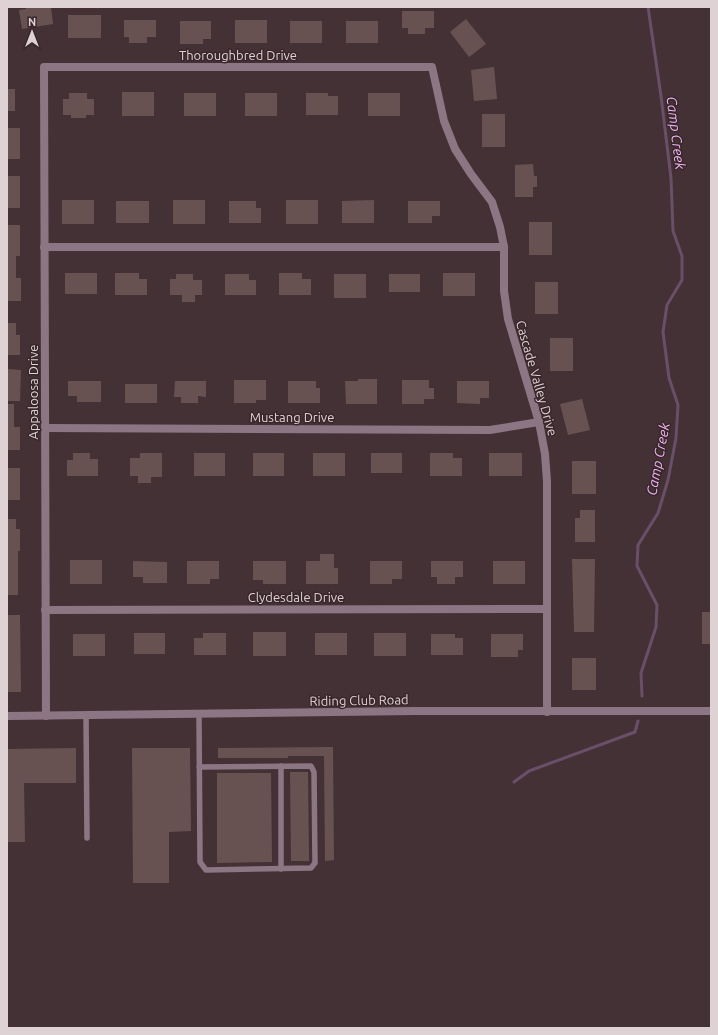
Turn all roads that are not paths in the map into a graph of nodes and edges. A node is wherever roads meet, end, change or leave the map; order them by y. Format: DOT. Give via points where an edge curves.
graph roads {
  1 [pos="44,67"];
  2 [pos="432,67"];
  3 [pos="44,247"];
  4 [pos="504,247"];
  5 [pos="539,422"];
  6 [pos="45,428"];
  7 [pos="547,609"];
  8 [pos="45,610"];
  9 [pos="711,711"];
  10 [pos="547,712"];
  11 [pos="199,714"];
  12 [pos="86,715"];
  13 [pos="7,716"];
  14 [pos="46,716"];
  15 [pos="281,766"];
  16 [pos="199,767"];
  17 [pos="87,838"];
  18 [pos="281,869"];
  1 -- 2 [label="street, Thoroughbred Drive"];
  1 -- 3 [label="street, Appaloosa Drive"];
  2 -- 4 [label="street, Cascade Valley Drive" via="444,121 455,150 492,202"];
  3 -- 4 [label="street"];
  3 -- 6 [label="street, Appaloosa Drive"];
  4 -- 5 [label="street, Cascade Valley Drive" via="504,291 508,319"];
  5 -- 6 [label="street, Mustang Drive" via="490,430"];
  5 -- 7 [label="street, Cascade Valley Drive" via="548,481"];
  6 -- 8 [label="street, Appaloosa Drive"];
  7 -- 8 [label="street, Clydesdale Drive"];
  7 -- 10 [label="street, Cascade Valley Drive"];
  8 -- 14 [label="street, Appaloosa Drive"];
  9 -- 10 [label="street, Riding Club Road"];
  10 -- 11 [label="street, Riding Club Road"];
  11 -- 12 [label="street, Riding Club Road"];
  11 -- 16 [label="lane"];
  12 -- 14 [label="street, Riding Club Road"];
  12 -- 17 [label="lane"];
  13 -- 14 [label="street, Riding Club Road"];
  15 -- 16 [label="lane"];
  15 -- 18 [label="lane"];
  15 -- 18 [label="lane" via="311,766 314,772 315,863 311,868"];
  16 -- 18 [label="lane" via="200,862 206,870"];
}
